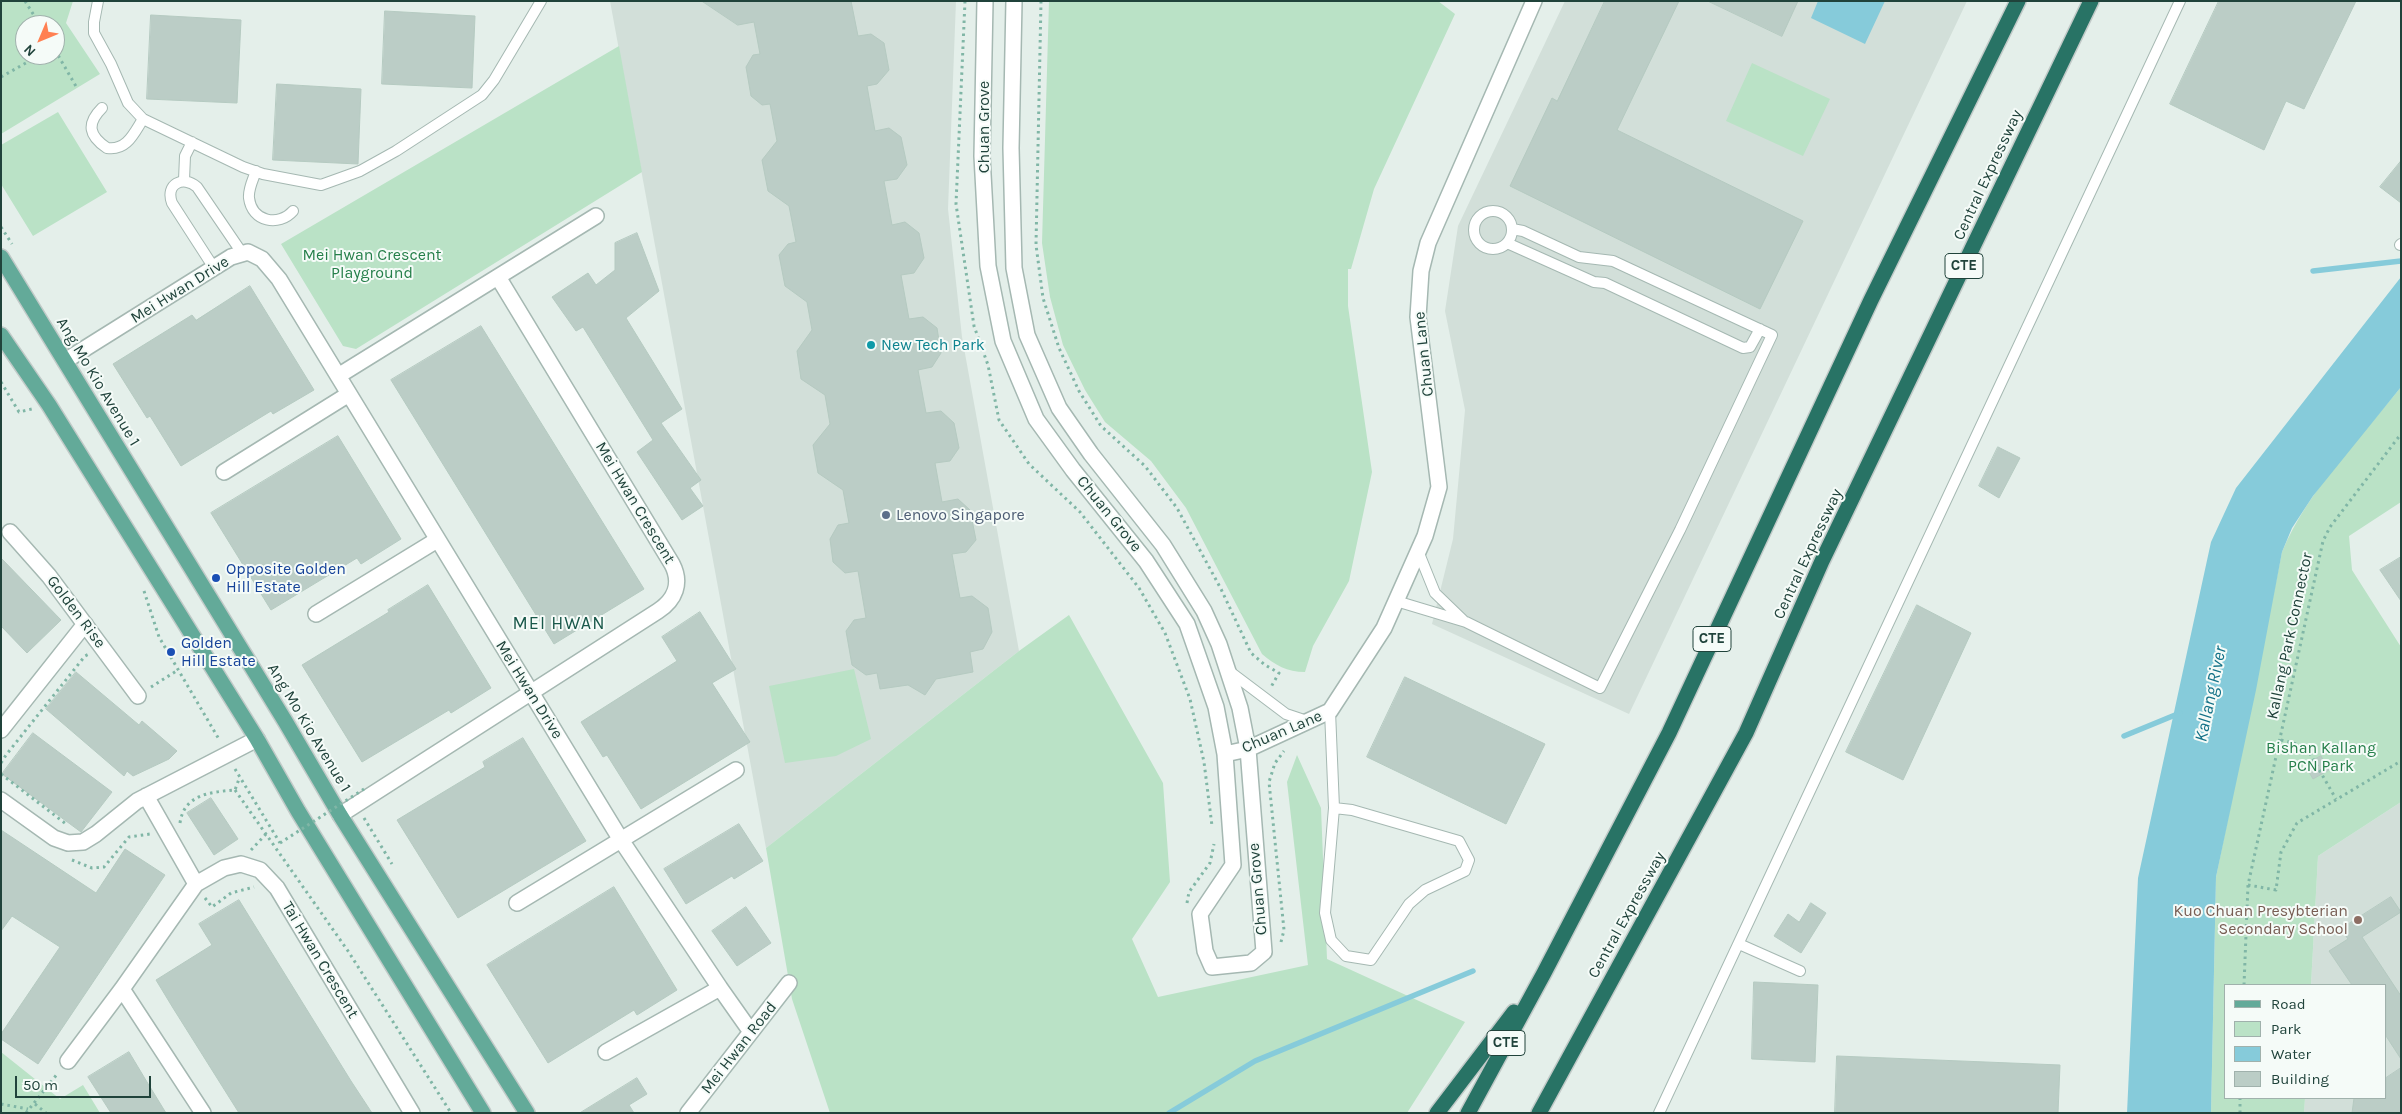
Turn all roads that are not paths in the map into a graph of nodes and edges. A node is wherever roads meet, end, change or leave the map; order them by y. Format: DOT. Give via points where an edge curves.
graph roads {
  1 [pos="98,1"];
  2 [pos="541,1"];
  3 [pos="985,1"];
  4 [pos="1014,1"];
  5 [pos="1534,1"];
  6 [pos="2018,1"];
  7 [pos="2090,1"];
  8 [pos="2180,1"];
  9 [pos="102,108"];
  10 [pos="143,119"];
  11 [pos="192,142"];
  12 [pos="256,172"];
  13 [pos="184,180"];
  14 [pos="293,211"];
  15 [pos="596,216"];
  16 [pos="1512,229"];
  17 [pos="1507,243"];
  18 [pos="242,253"];
  19 [pos="3,262"];
  20 [pos="214,268"];
  21 [pos="498,277"];
  22 [pos="1760,330"];
  23 [pos="1,335"];
  24 [pos="65,361"];
  25 [pos="338,376"];
  26 [pos="349,394"];
  27 [pos="224,472"];
  28 [pos="10,532"];
  29 [pos="436,540"];
  30 [pos="1418,552"];
  31 [pos="1396,601"];
  32 [pos="316,614"];
  33 [pos="1466,622"];
  34 [pos="85,624"];
  35 [pos="1226,669"];
  36 [pos="142,693"];
  37 [pos="530,693"];
  38 [pos="1330,711"];
  39 [pos="1307,721"];
  40 [pos="1,730"];
  41 [pos="257,739"];
  42 [pos="1248,749"];
  43 [pos="1225,754"];
  44 [pos="736,770"];
  45 [pos="146,796"];
  46 [pos="1,800"];
  47 [pos="1334,808"];
  48 [pos="340,815"];
  49 [pos="621,840"];
  50 [pos="196,884"];
  51 [pos="517,903"];
  52 [pos="1739,944"];
  53 [pos="1800,971"];
  54 [pos="1544,973"];
  55 [pos="789,983"];
  56 [pos="720,988"];
  57 [pos="122,989"];
  58 [pos="751,1032"];
  59 [pos="606,1052"];
  60 [pos="68,1061"];
  61 [pos="203,1113"];
  62 [pos="412,1113"];
  63 [pos="482,1113"];
  64 [pos="527,1113"];
  65 [pos="688,1113"];
  66 [pos="1436,1113"];
  67 [pos="1468,1113"];
  68 [pos="1540,1113"];
  69 [pos="1659,1113"];
  1 -- 10 [label="lane" via="94,33 112,64 128,103"];
  2 -- 12 [label="lane" via="494,80 482,94 396,151 360,171 321,185"];
  3 -- 43 [label="street, Chuan Grove" via="982,156 988,266 1003,341 1036,419 1146,561 1187,624 1216,707"];
  4 -- 35 [label="street, Chuan Grove" via="1011,148 1014,268 1027,335 1059,408 1163,545 1204,611"];
  5 -- 30 [label="street, Chuan Lane" via="1428,243 1421,271 1418,317 1439,486"];
  6 -- 54 [label="highway, CTE" via="1871,300 1668,732"];
  7 -- 68 [label="highway, Central Expressway / CTE" via="1822,561 1746,733"];
  8 -- 52 [label="lane"];
  9 -- 10 [label="lane" via="93,117 92,129 94,138 107,148 126,144"];
  10 -- 11 [label="lane"];
  11 -- 12 [label="lane"];
  11 -- 13 [label="lane" via="185,156"];
  12 -- 14 [label="lane" via="249,201 259,216 275,221 284,219"];
  13 -- 18 [label="lane" via="197,187"];
  13 -- 20 [label="lane" via="171,189 169,195"];
  15 -- 21 [label="street"];
  16 -- 17 [label="lane"];
  16 -- 17 [label="lane" via="1510,221 1500,211 1484,213 1475,226 1475,234 1485,246 1500,247"];
  16 -- 22 [label="lane" via="1523,231 1579,258 1613,261"];
  17 -- 22 [label="lane" via="1594,282 1605,283 1743,348 1750,347"];
  18 -- 20 [label="street, Mei Hwan Drive"];
  18 -- 25 [label="street, Mei Hwan Drive" via="255,254 274,272"];
  19 -- 24 [label="main road, Ang Mo Kio Avenue 1"];
  20 -- 24 [label="street, Mei Hwan Drive"];
  21 -- 25 [label="street"];
  21 -- 37 [label="street, Mei Hwan Crescent" via="672,564 678,580 676,590 664,608"];
  22 -- 33 [label="lane" via="1772,335 1680,530 1600,688"];
  23 -- 41 [label="main road" via="49,405"];
  24 -- 48 [label="main road, Ang Mo Kio Avenue 1"];
  25 -- 26 [label="street, Mei Hwan Drive"];
  26 -- 27 [label="street"];
  26 -- 29 [label="street, Mei Hwan Drive"];
  28 -- 34 [label="street, Golden Rise"];
  29 -- 32 [label="street"];
  29 -- 37 [label="street, Mei Hwan Drive"];
  30 -- 31 [label="street, Chuan Lane"];
  30 -- 33 [label="lane" via="1435,593"];
  31 -- 33 [label="lane"];
  31 -- 38 [label="street, Chuan Lane" via="1384,628"];
  34 -- 36 [label="street, Golden Rise"];
  34 -- 40 [label="street"];
  35 -- 39 [label="lane" via="1286,714"];
  35 -- 42 [label="street, Chuan Grove" via="1240,708"];
  37 -- 48 [label="street, Mei Hwan Crescent"];
  37 -- 49 [label="street, Mei Hwan Drive"];
  38 -- 39 [label="street, Chuan Lane"];
  38 -- 47 [label="lane"];
  39 -- 42 [label="street, Chuan Lane"];
  41 -- 45 [label="street"];
  41 -- 63 [label="main road"];
  42 -- 43 [label="street, Chuan Lane"];
  42 -- 43 [label="street, Chuan Grove" via="1264,952 1251,963 1212,968 1205,951 1200,914 1233,864"];
  44 -- 49 [label="street"];
  45 -- 46 [label="street" via="89,839 68,843 45,833"];
  45 -- 50 [label="street"];
  47 -- 47 [label="lane" via="1325,913 1331,940 1346,956 1371,960 1409,904 1425,890 1465,871 1470,860 1459,841 1352,810"];
  48 -- 64 [label="main road, Ang Mo Kio Avenue 1"];
  49 -- 51 [label="street"];
  49 -- 56 [label="street, Mei Hwan Drive"];
  50 -- 57 [label="street, Tai Hwan Crescent"];
  50 -- 62 [label="street, Tai Hwan Crescent" via="233,864 250,865 269,878"];
  52 -- 53 [label="lane"];
  52 -- 69 [label="lane"];
  54 -- 66 [label="highway"];
  54 -- 67 [label="highway, CTE"];
  55 -- 58 [label="street, Mei Hwan Road"];
  56 -- 58 [label="street, Mei Hwan Drive"];
  56 -- 59 [label="street"];
  57 -- 60 [label="street, Tai Hwan Crescent"];
  57 -- 61 [label="street"];
  58 -- 65 [label="street, Mei Hwan Road"];
}
